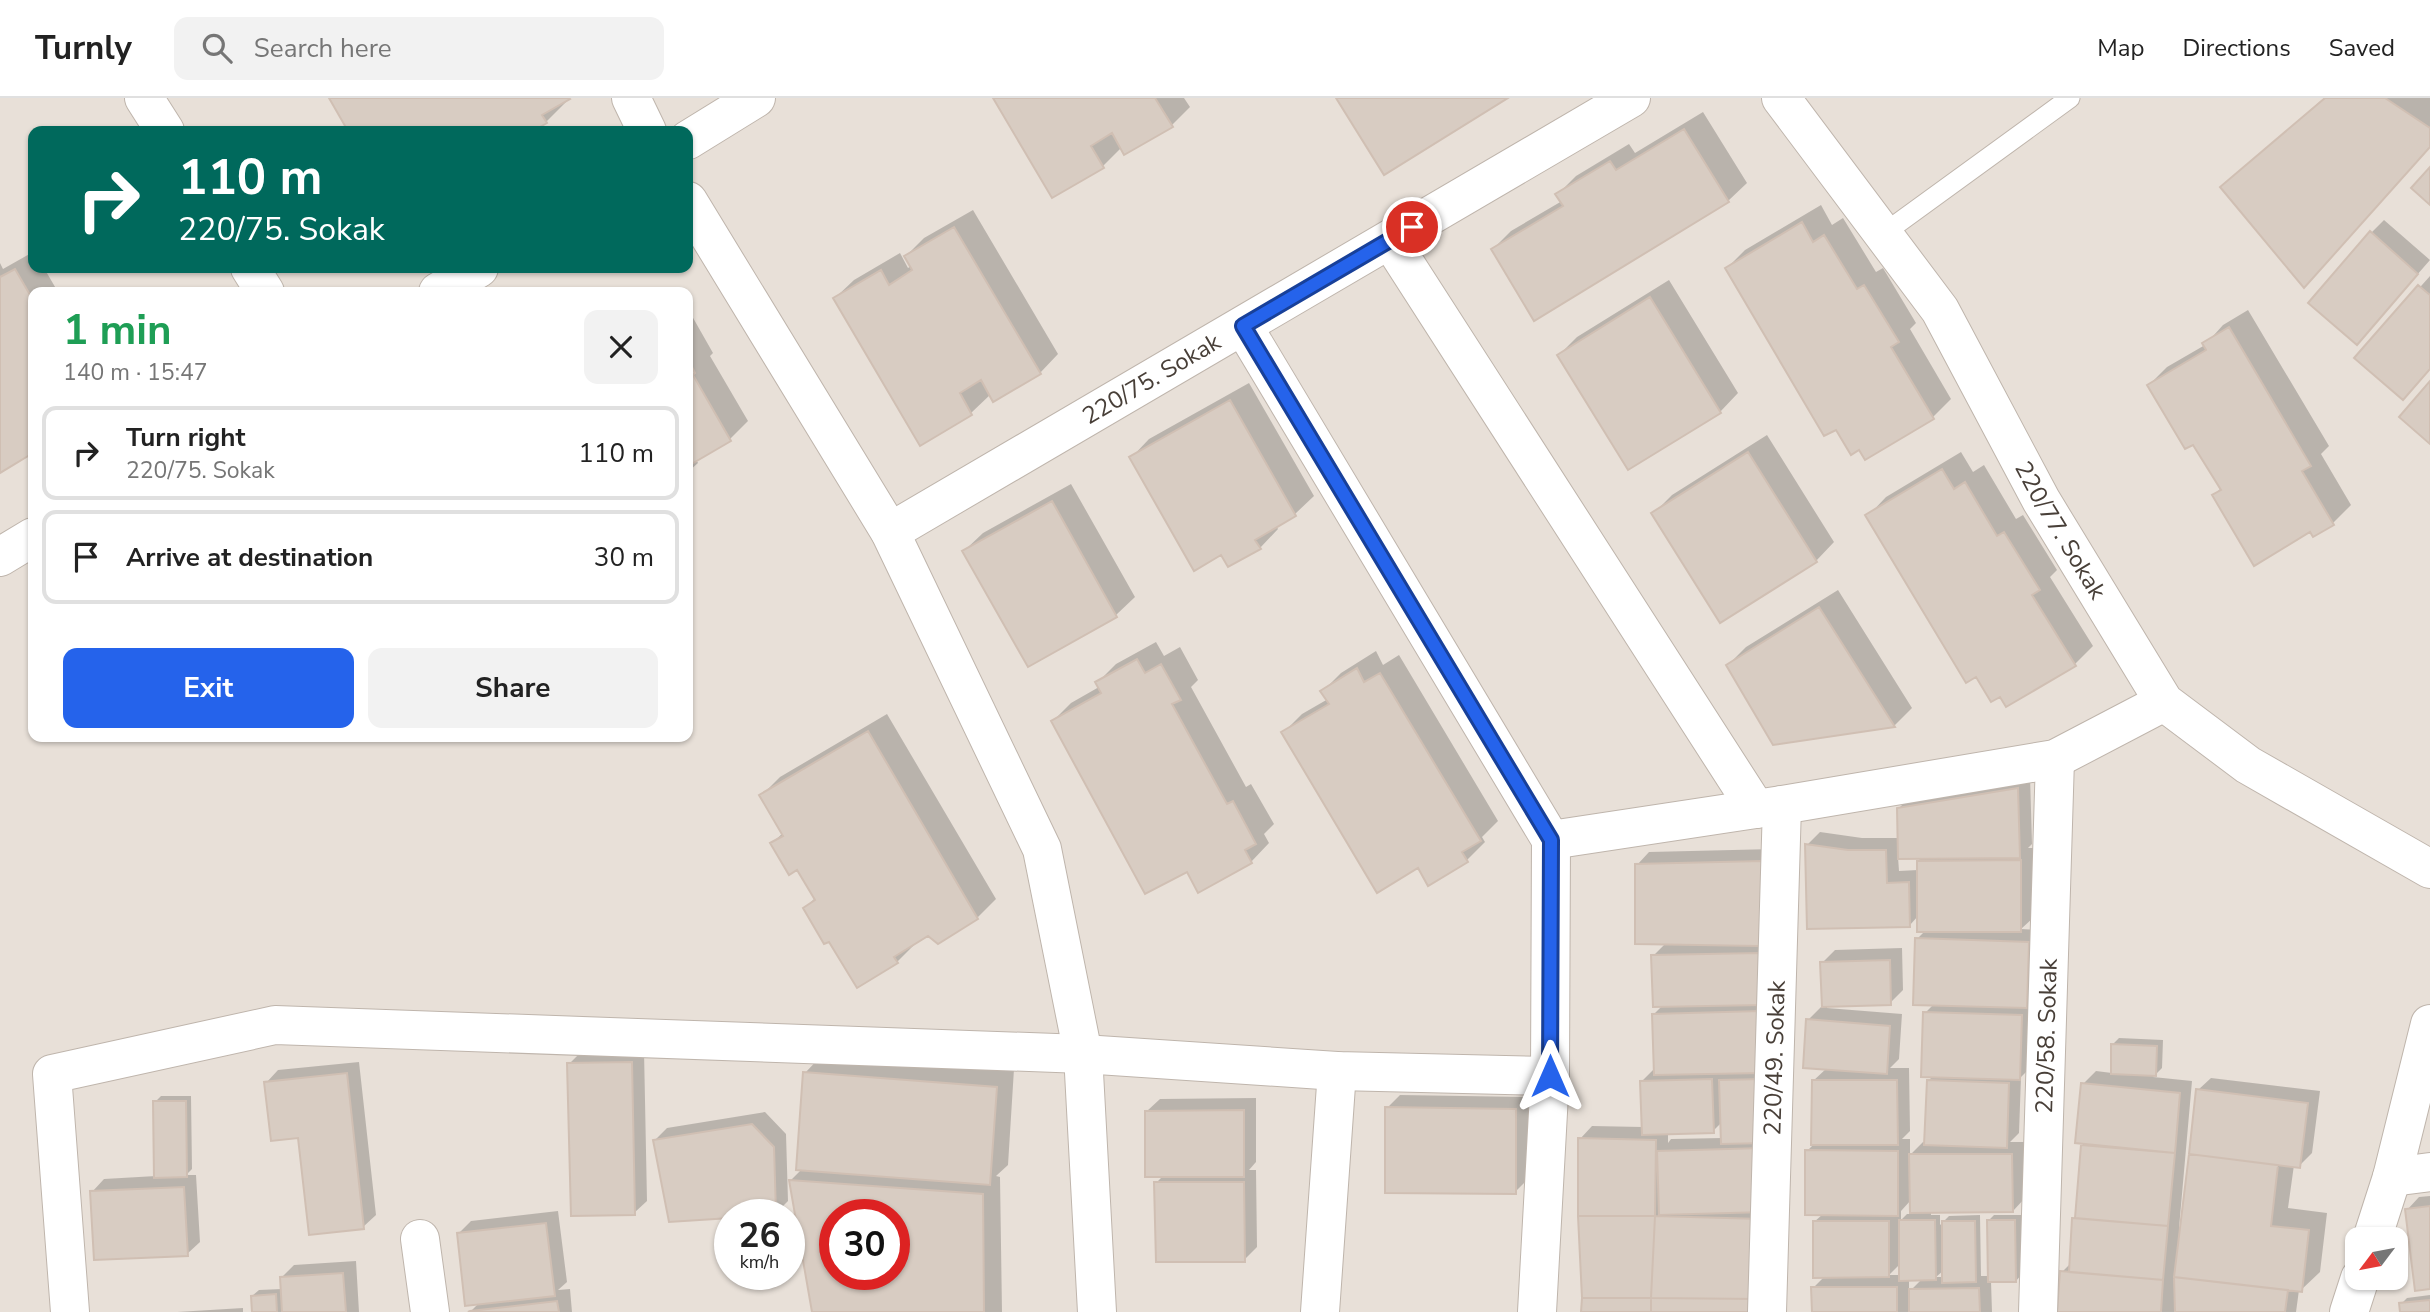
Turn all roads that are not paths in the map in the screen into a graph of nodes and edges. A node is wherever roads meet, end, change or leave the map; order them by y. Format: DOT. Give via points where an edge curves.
graph roads {
  1 [pos="144,98"];
  2 [pos="631,98"];
  3 [pos="756,98"];
  4 [pos="1631,98"];
  5 [pos="1781,98"];
  6 [pos="2070,98"];
  7 [pos="162,126"];
  8 [pos="645,126"];
  9 [pos="693,138"];
  10 [pos="693,209"];
  11 [pos="1883,234"];
  12 [pos="1390,240"];
  13 [pos="470,273"];
  14 [pos="447,287"];
  15 [pos="1243,326"];
  16 [pos="890,532"];
  17 [pos="28,540"];
  18 [pos="0,557"];
  19 [pos="2164,702"];
  20 [pos="2055,759"];
  21 [pos="1769,807"];
  22 [pos="1551,840"];
  23 [pos="2430,869"];
  24 [pos="2430,1024"];
  25 [pos="1083,1054"];
  26 [pos="1337,1071"];
  27 [pos="1550,1076"];
  28 [pos="2430,1172"];
  29 [pos="2392,1177"];
  30 [pos="2376,1227"];
  31 [pos="420,1239"];
  32 [pos="2356,1290"];
  33 [pos="70,1312"];
  34 [pos="430,1312"];
  35 [pos="1097,1312"];
  36 [pos="1320,1312"];
  37 [pos="1537,1312"];
  38 [pos="1768,1312"];
  39 [pos="2038,1312"];
  40 [pos="2349,1312"];
  1 -- 7 [label="street"];
  2 -- 8 [label="street"];
  3 -- 9 [label="street"];
  4 -- 12 [label="street, 220/75. Sokak"];
  5 -- 11 [label="street, 220/77. Sokak"];
  6 -- 11 [label="lane"];
  10 -- 16 [label="street"];
  11 -- 19 [label="street, 220/77. Sokak" via="1940,310 2041,499"];
  12 -- 15 [label="street, 220/75. Sokak"];
  12 -- 21 [label="street"];
  13 -- 14 [label="street"];
  15 -- 16 [label="street, 220/75. Sokak"];
  15 -- 22 [label="street"];
  16 -- 25 [label="street" via="1042,849"];
  17 -- 18 [label="street"];
  19 -- 20 [label="street"];
  19 -- 23 [label="street, 220/77. Sokak" via="2248,765"];
  20 -- 21 [label="street"];
  20 -- 39 [label="street, 220/58. Sokak"];
  21 -- 22 [label="street"];
  21 -- 38 [label="street, 220/49. Sokak"];
  22 -- 27 [label="street"];
  24 -- 29 [label="street"];
  25 -- 26 [label="street"];
  25 -- 33 [label="street" via="275,1025 52,1074"];
  25 -- 35 [label="street"];
  26 -- 27 [label="street"];
  26 -- 36 [label="street"];
  27 -- 37 [label="street"];
  28 -- 29 [label="street"];
  29 -- 30 [label="street"];
  31 -- 34 [label="street"];
  32 -- 40 [label="street"];
}
